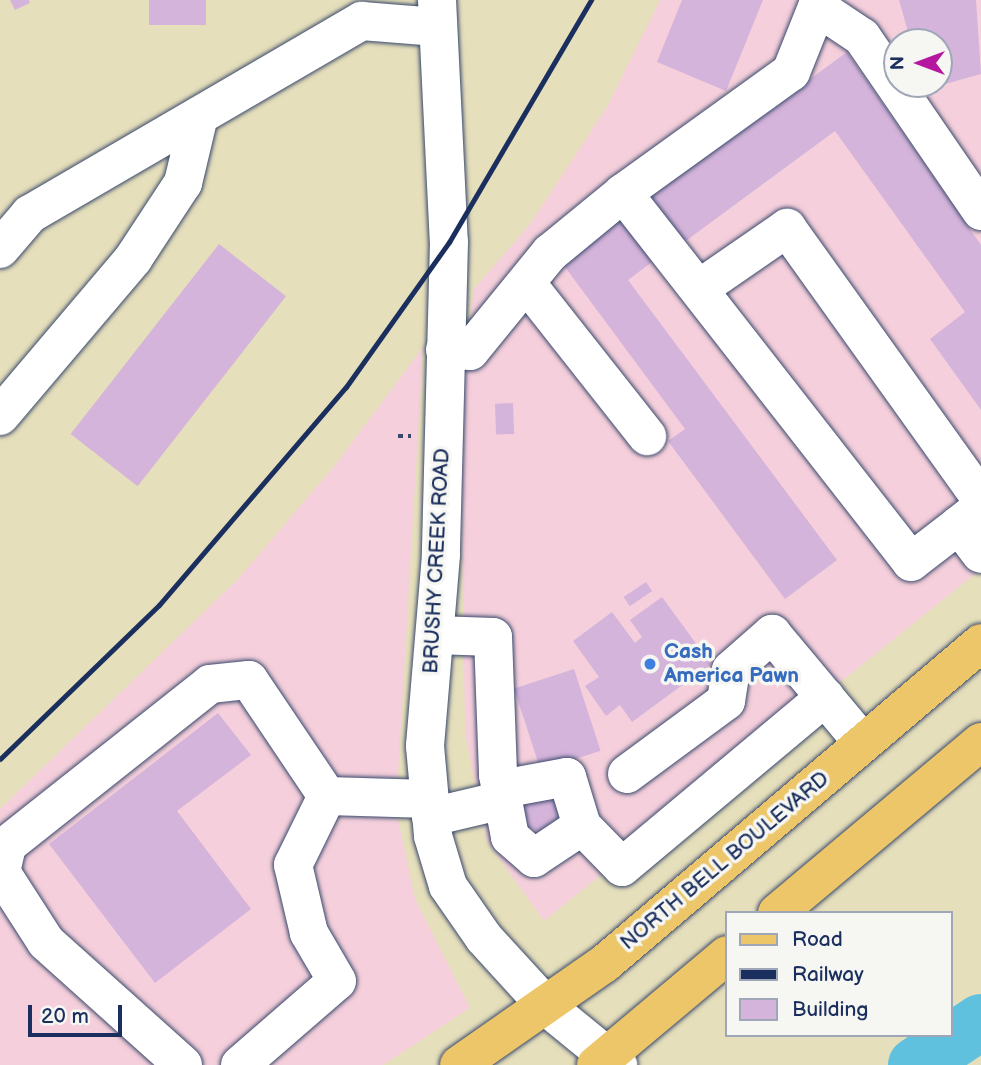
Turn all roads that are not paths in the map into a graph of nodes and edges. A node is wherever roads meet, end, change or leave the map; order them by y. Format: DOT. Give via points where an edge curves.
graph roads {
  1 [pos="818,4"];
  2 [pos="437,14"];
  3 [pos="199,116"];
  4 [pos="623,193"];
  5 [pos="981,211"];
  6 [pos="0,249"];
  7 [pos="527,285"];
  8 [pos="700,288"];
  9 [pos="445,350"];
  10 [pos="0,416"];
  11 [pos="647,436"];
  12 [pos="975,521"];
  13 [pos="435,635"];
  14 [pos="981,643"];
  15 [pos="825,697"];
  16 [pos="981,742"];
  17 [pos="863,743"];
  18 [pos="627,774"];
  19 [pos="502,795"];
  20 [pos="327,796"];
  21 [pos="430,808"];
  22 [pos="582,826"];
  23 [pos="779,911"];
  24 [pos="726,956"];
  25 [pos="547,1007"];
  26 [pos="607,1062"];
  27 [pos="183,1065"];
  28 [pos="240,1065"];
  29 [pos="459,1065"];
  1 -- 4 [label="street" via="791,72"];
  1 -- 5 [label="street" via="862,37"];
  2 -- 3 [label="street" via="362,21"];
  2 -- 9 [label="street, BRUSHY CREEK ROAD" via="449,242"];
  3 -- 6 [label="street" via="30,214"];
  3 -- 10 [label="street" via="183,183 133,259"];
  4 -- 7 [label="street" via="550,253"];
  4 -- 8 [label="street"];
  7 -- 9 [label="street" via="470,351"];
  7 -- 11 [label="street"];
  8 -- 12 [label="street" via="911,562"];
  8 -- 12 [label="street" via="788,228"];
  9 -- 13 [label="street, BRUSHY CREEK ROAD"];
  13 -- 19 [label="street" via="493,637"];
  13 -- 21 [label="street, BRUSHY CREEK ROAD" via="425,746"];
  14 -- 17 [label="main road, NORTH BELL BOULEVARD"];
  15 -- 17 [label="street"];
  15 -- 18 [label="street" via="772,634 731,670 726,701"];
  15 -- 22 [label="street" via="622,867"];
  16 -- 23 [label="main road"];
  17 -- 25 [label="main road, NORTH BELL BOULEVARD"];
  19 -- 21 [label="street"];
  19 -- 22 [label="street" via="567,777"];
  19 -- 22 [label="street" via="510,837 534,858"];
  20 -- 21 [label="street"];
  20 -- 27 [label="street" via="249,680 210,684 7,845 1,872 46,942"];
  20 -- 28 [label="street" via="293,865 309,933 337,981"];
  21 -- 25 [label="street, BRUSHY CREEK ROAD" via="456,900"];
  24 -- 26 [label="main road"];
  25 -- 26 [label="street, BRUSHY CREEK ROAD"];
  25 -- 29 [label="main road, NORTH BELL BOULEVARD"];
}
